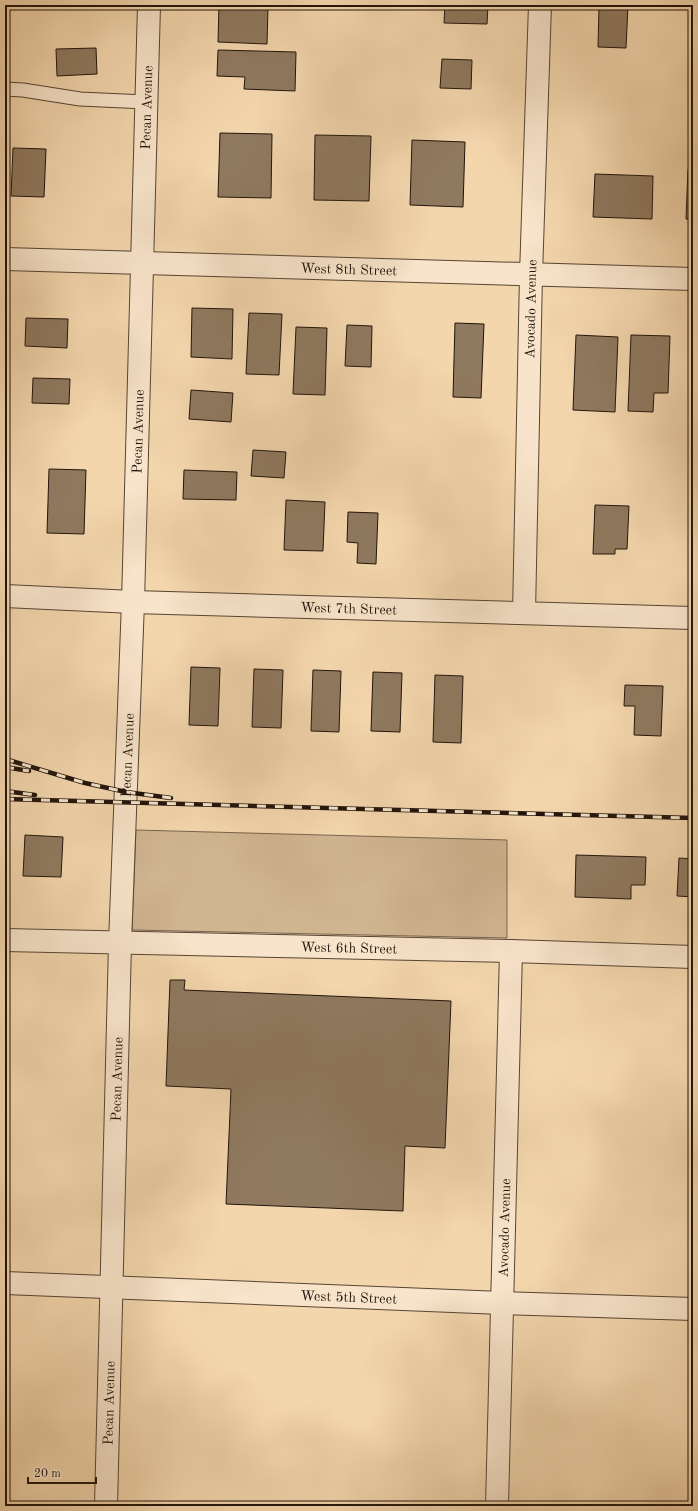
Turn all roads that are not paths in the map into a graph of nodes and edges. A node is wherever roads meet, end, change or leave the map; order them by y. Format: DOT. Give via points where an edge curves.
graph roads {
  1 [pos="148,5"];
  2 [pos="540,5"];
  3 [pos="5,89"];
  4 [pos="146,102"];
  5 [pos="5,259"];
  6 [pos="141,262"];
  7 [pos="530,275"];
  8 [pos="693,279"];
  9 [pos="5,596"];
  10 [pos="133,602"];
  11 [pos="524,613"];
  12 [pos="693,618"];
  13 [pos="5,940"];
  14 [pos="120,943"];
  15 [pos="511,951"];
  16 [pos="693,957"];
  17 [pos="5,1283"];
  18 [pos="113,1287"];
  19 [pos="502,1303"];
  20 [pos="693,1309"];
  21 [pos="106,1506"];
  22 [pos="497,1506"];
  1 -- 4 [label="street, Pecan Avenue"];
  2 -- 7 [label="street, Avocado Avenue"];
  3 -- 4 [label="lane" via="80,99"];
  4 -- 6 [label="street, Pecan Avenue"];
  5 -- 6 [label="street, West 8th Street"];
  6 -- 7 [label="street, West 8th Street"];
  6 -- 10 [label="street, Pecan Avenue"];
  7 -- 8 [label="street, West 8th Street"];
  7 -- 11 [label="street, Avocado Avenue"];
  9 -- 10 [label="street, West 7th Street"];
  10 -- 11 [label="street, West 7th Street"];
  10 -- 14 [label="street, Pecan Avenue"];
  11 -- 12 [label="street, West 7th Street"];
  13 -- 14 [label="street, West 6th Street"];
  14 -- 15 [label="street, West 6th Street"];
  14 -- 18 [label="street, Pecan Avenue"];
  15 -- 16 [label="street, West 6th Street"];
  15 -- 19 [label="street, Avocado Avenue"];
  17 -- 18 [label="street, West 5th Street"];
  18 -- 19 [label="street, West 5th Street"];
  18 -- 21 [label="street, Pecan Avenue"];
  19 -- 20 [label="street, West 5th Street"];
  19 -- 22 [label="street, Avocado Avenue"];
}
